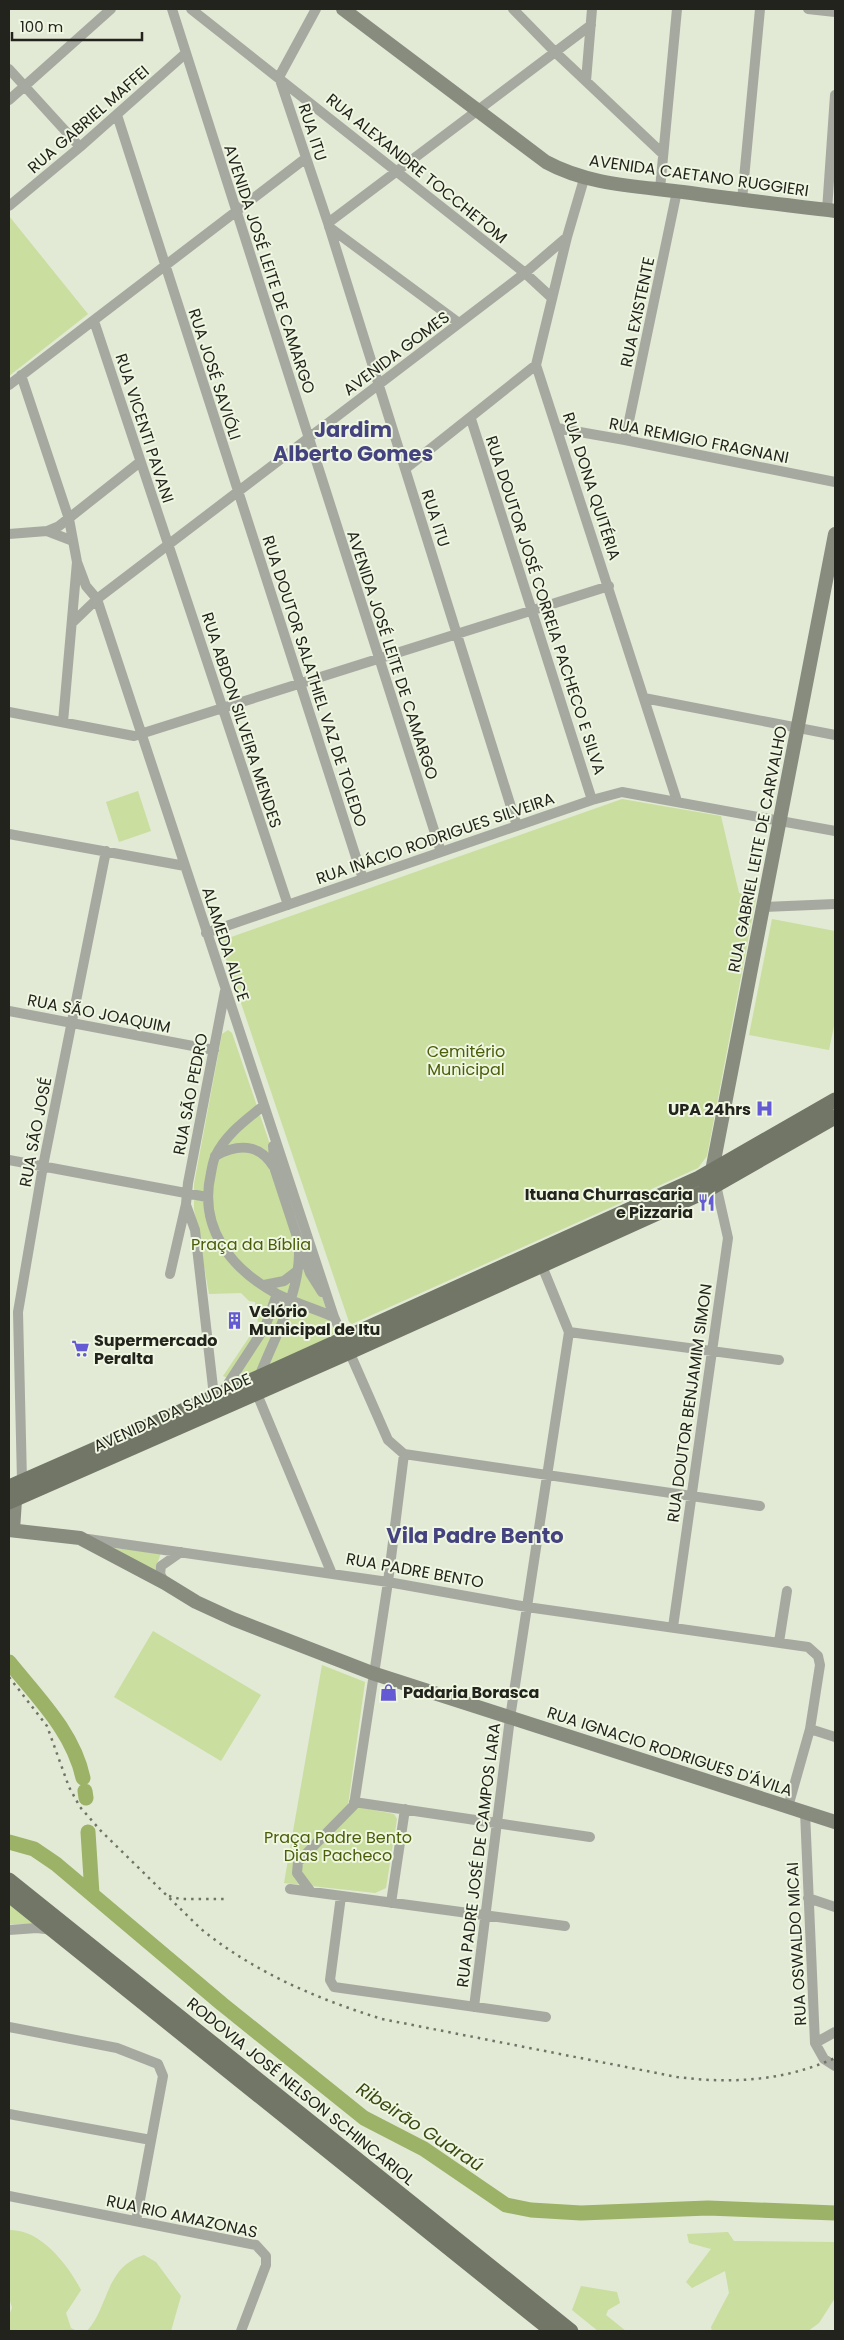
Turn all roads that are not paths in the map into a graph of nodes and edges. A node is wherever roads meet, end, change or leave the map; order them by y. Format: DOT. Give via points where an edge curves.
graph roads {
  1 [pos="111,9"];
  2 [pos="172,9"];
  3 [pos="191,9"];
  4 [pos="316,9"];
  5 [pos="343,9"];
  6 [pos="513,9"];
  7 [pos="592,9"];
  8 [pos="677,9"];
  9 [pos="760,9"];
  10 [pos="808,9"];
  11 [pos="835,12"];
  12 [pos="591,25"];
  13 [pos="554,51"];
  14 [pos="186,53"];
  15 [pos="9,69"];
  16 [pos="279,77"];
  17 [pos="586,81"];
  18 [pos="25,87"];
  19 [pos="835,95"];
  20 [pos="9,100"];
  21 [pos="477,109"];
  22 [pos="117,115"];
  23 [pos="834,122"];
  24 [pos="80,147"];
  25 [pos="663,154"];
  26 [pos="306,158"];
  27 [pos="396,170"];
  28 [pos="584,178"];
  29 [pos="660,189"];
  30 [pos="677,191"];
  31 [pos="742,200"];
  32 [pos="9,206"];
  33 [pos="236,210"];
  34 [pos="831,210"];
  35 [pos="328,225"];
  36 [pos="567,237"];
  37 [pos="165,265"];
  38 [pos="525,273"];
  39 [pos="552,298"];
  40 [pos="94,321"];
  41 [pos="459,323"];
  42 [pos="536,365"];
  43 [pos="21,375"];
  44 [pos="9,385"];
  45 [pos="378,385"];
  46 [pos="471,419"];
  47 [pos="557,428"];
  48 [pos="309,438"];
  49 [pos="625,440"];
  50 [pos="140,462"];
  51 [pos="405,469"];
  52 [pos="835,482"];
  53 [pos="238,492"];
  54 [pos="69,519"];
  55 [pos="47,531"];
  56 [pos="9,534"];
  57 [pos="835,534"];
  58 [pos="73,541"];
  59 [pos="168,544"];
  60 [pos="77,562"];
  61 [pos="609,586"];
  62 [pos="98,599"];
  63 [pos="532,610"];
  64 [pos="72,618"];
  65 [pos="457,633"];
  66 [pos="379,658"];
  67 [pos="301,684"];
  68 [pos="644,698"];
  69 [pos="224,708"];
  70 [pos="9,712"];
  71 [pos="63,722"];
  72 [pos="798,728"];
  73 [pos="144,734"];
  74 [pos="835,735"];
  75 [pos="592,800"];
  76 [pos="677,801"];
  77 [pos="780,820"];
  78 [pos="517,826"];
  79 [pos="835,831"];
  80 [pos="9,834"];
  81 [pos="106,851"];
  82 [pos="440,852"];
  83 [pos="185,866"];
  84 [pos="363,879"];
  85 [pos="835,904"];
  86 [pos="288,905"];
  87 [pos="764,907"];
  88 [pos="206,933"];
  89 [pos="225,990"];
  90 [pos="9,1011"];
  91 [pos="71,1023"];
  92 [pos="214,1050"];
  93 [pos="835,1100"];
  94 [pos="263,1106"];
  95 [pos="835,1116"];
  96 [pos="274,1137"];
  97 [pos="215,1156"];
  98 [pos="9,1160"];
  99 [pos="42,1166"];
  100 [pos="275,1170"];
  101 [pos="714,1178"];
  102 [pos="186,1192"];
  103 [pos="207,1197"];
  104 [pos="186,1204"];
  105 [pos="298,1240"];
  106 [pos="542,1266"];
  107 [pos="297,1271"];
  108 [pos="170,1274"];
  109 [pos="264,1285"];
  110 [pos="277,1294"];
  111 [pos="291,1300"];
  112 [pos="330,1304"];
  113 [pos="334,1317"];
  114 [pos="569,1332"];
  115 [pos="344,1338"];
  116 [pos="255,1345"];
  117 [pos="712,1351"];
  118 [pos="350,1352"];
  119 [pos="268,1355"];
  120 [pos="779,1360"];
  121 [pos="259,1377"];
  122 [pos="257,1394"];
  123 [pos="220,1399"];
  124 [pos="404,1454"];
  125 [pos="547,1475"];
  126 [pos="14,1493"];
  127 [pos="691,1496"];
  128 [pos="760,1506"];
  129 [pos="11,1530"];
  130 [pos="80,1538"];
  131 [pos="180,1552"];
  132 [pos="332,1574"];
  133 [pos="388,1582"];
  134 [pos="165,1583"];
  135 [pos="787,1591"];
  136 [pos="527,1607"];
  137 [pos="673,1627"];
  138 [pos="778,1642"];
  139 [pos="372,1673"];
  140 [pos="510,1718"];
  141 [pos="810,1729"];
  142 [pos="835,1737"];
  143 [pos="354,1802"];
  144 [pos="788,1807"];
  145 [pos="405,1809"];
  146 [pos="805,1812"];
  147 [pos="835,1822"];
  148 [pos="497,1823"];
  149 [pos="590,1837"];
  150 [pos="9,1880"];
  151 [pos="290,1889"];
  152 [pos="311,1892"];
  153 [pos="9,1895"];
  154 [pos="341,1896"];
  155 [pos="808,1898"];
  156 [pos="391,1903"];
  157 [pos="835,1907"];
  158 [pos="485,1916"];
  159 [pos="565,1926"];
  160 [pos="9,1930"];
  161 [pos="54,1931"];
  162 [pos="474,2007"];
  163 [pos="546,2017"];
  164 [pos="9,2027"];
  165 [pos="835,2032"];
  166 [pos="815,2043"];
  167 [pos="835,2066"];
  168 [pos="9,2114"];
  169 [pos="151,2140"];
  170 [pos="9,2196"];
  171 [pos="136,2221"];
  172 [pos="241,2331"];
  173 [pos="552,2331"];
  174 [pos="571,2331"];
  1 -- 18 [label="street"];
  2 -- 14 [label="street, AVENIDA JOSÉ LEITE DE CAMARGO"];
  3 -- 16 [label="street, RUA ALEXANDRE TOCCHETOM"];
  4 -- 16 [label="street"];
  5 -- 21 [label="street, AVENIDA CAETANO RUGGIERI"];
  6 -- 13 [label="street"];
  7 -- 12 [label="street"];
  8 -- 25 [label="street"];
  9 -- 31 [label="street"];
  10 -- 11 [label="street"];
  12 -- 13 [label="street"];
  12 -- 17 [label="street"];
  13 -- 17 [label="street"];
  13 -- 21 [label="street"];
  14 -- 22 [label="street, RUA GABRIEL MAFFEI"];
  14 -- 33 [label="street, AVENIDA JOSÉ LEITE DE CAMARGO"];
  15 -- 18 [label="street"];
  16 -- 26 [label="street, RUA ITU"];
  16 -- 27 [label="street, RUA ALEXANDRE TOCCHETOM"];
  17 -- 25 [label="street"];
  18 -- 20 [label="street"];
  18 -- 24 [label="street"];
  19 -- 23 [label="street"];
  21 -- 27 [label="street"];
  21 -- 28 [label="street, AVENIDA CAETANO RUGGIERI" via="546,162"];
  22 -- 24 [label="street, RUA GABRIEL MAFFEI"];
  22 -- 37 [label="street, RUA JOSÉ SAVIÓLI"];
  23 -- 34 [label="street"];
  24 -- 32 [label="street, RUA GABRIEL MAFFEI"];
  25 -- 29 [label="street"];
  26 -- 33 [label="street"];
  26 -- 35 [label="street, RUA ITU"];
  27 -- 35 [label="street"];
  27 -- 38 [label="street, RUA ALEXANDRE TOCCHETOM"];
  28 -- 29 [label="street, AVENIDA CAETANO RUGGIERI"];
  28 -- 36 [label="street"];
  29 -- 30 [label="street, AVENIDA CAETANO RUGGIERI"];
  30 -- 31 [label="street, AVENIDA CAETANO RUGGIERI"];
  30 -- 49 [label="street, RUA EXISTENTE"];
  31 -- 34 [label="street, AVENIDA CAETANO RUGGIERI"];
  33 -- 37 [label="street"];
  33 -- 48 [label="street, AVENIDA JOSÉ LEITE DE CAMARGO"];
  35 -- 41 [label="street"];
  35 -- 45 [label="street, RUA ITU"];
  36 -- 38 [label="street, AVENIDA GOMES"];
  36 -- 39 [label="street"];
  37 -- 40 [label="street"];
  37 -- 53 [label="street, RUA JOSÉ SAVIÓLI"];
  38 -- 39 [label="street, RUA ALEXANDRE TOCCHETOM"];
  38 -- 41 [label="street, AVENIDA GOMES"];
  39 -- 42 [label="street"];
  40 -- 43 [label="street"];
  40 -- 50 [label="street, RUA VICENTI PAVANI"];
  41 -- 45 [label="street, AVENIDA GOMES"];
  42 -- 46 [label="street"];
  42 -- 47 [label="street, RUA DONA QUITÉRIA"];
  43 -- 44 [label="street"];
  43 -- 54 [label="street"];
  45 -- 48 [label="street, AVENIDA GOMES"];
  45 -- 51 [label="street, RUA ITU"];
  46 -- 51 [label="street"];
  46 -- 63 [label="street, RUA DOUTOR JOSÉ CORREIA PACHECO E SILVA"];
  47 -- 49 [label="street, RUA REMIGIO FRAGNANI"];
  47 -- 61 [label="street, RUA DONA QUITÉRIA"];
  48 -- 53 [label="street, AVENIDA GOMES"];
  48 -- 66 [label="street, AVENIDA JOSÉ LEITE DE CAMARGO"];
  49 -- 52 [label="street, RUA REMIGIO FRAGNANI"];
  50 -- 54 [label="street"];
  50 -- 59 [label="street, RUA VICENTI PAVANI"];
  51 -- 65 [label="street, RUA ITU"];
  53 -- 59 [label="street, AVENIDA GOMES"];
  53 -- 67 [label="street, RUA DOUTOR SALATHIEL VAZ DE TOLEDO"];
  54 -- 55 [label="street"];
  54 -- 58 [label="street"];
  55 -- 56 [label="street"];
  55 -- 58 [label="street"];
  57 -- 72 [label="street, RUA GABRIEL LEITE DE CARVALHO"];
  58 -- 60 [label="street"];
  59 -- 62 [label="street, AVENIDA GOMES"];
  59 -- 69 [label="street, RUA ABDON SILVEIRA MENDES"];
  60 -- 62 [label="street, ALAMEDA ALICE" via="86,586"];
  60 -- 64 [label="street"];
  61 -- 63 [label="street"];
  61 -- 68 [label="street, RUA DONA QUITÉRIA"];
  62 -- 64 [label="street, AVENIDA GOMES"];
  62 -- 73 [label="street, ALAMEDA ALICE"];
  63 -- 65 [label="street"];
  63 -- 75 [label="street, RUA DOUTOR JOSÉ CORREIA PACHECO E SILVA"];
  64 -- 71 [label="street"];
  65 -- 66 [label="street"];
  65 -- 78 [label="street, RUA ITU"];
  66 -- 67 [label="street"];
  66 -- 82 [label="street, AVENIDA JOSÉ LEITE DE CAMARGO"];
  67 -- 69 [label="street"];
  67 -- 84 [label="street, RUA DOUTOR SALATHIEL VAZ DE TOLEDO"];
  68 -- 72 [label="street"];
  68 -- 76 [label="street, RUA DONA QUITÉRIA"];
  69 -- 73 [label="street"];
  69 -- 86 [label="street, RUA ABDON SILVEIRA MENDES"];
  70 -- 71 [label="street"];
  71 -- 73 [label="street" via="134,736"];
  72 -- 74 [label="street"];
  72 -- 77 [label="street, RUA GABRIEL LEITE DE CARVALHO"];
  73 -- 83 [label="street, ALAMEDA ALICE"];
  75 -- 76 [label="street, RUA INÁCIO RODRIGUES SILVEIRA" via="622,792"];
  75 -- 78 [label="street, RUA INÁCIO RODRIGUES SILVEIRA"];
  76 -- 77 [label="street, RUA INÁCIO RODRIGUES SILVEIRA"];
  77 -- 79 [label="street, RUA INÁCIO RODRIGUES SILVEIRA"];
  77 -- 87 [label="street, RUA GABRIEL LEITE DE CARVALHO"];
  78 -- 82 [label="street, RUA INÁCIO RODRIGUES SILVEIRA"];
  80 -- 81 [label="street"];
  81 -- 83 [label="street"];
  81 -- 91 [label="street, RUA SÃO JOSÉ"];
  82 -- 84 [label="street, RUA INÁCIO RODRIGUES SILVEIRA"];
  83 -- 88 [label="street, ALAMEDA ALICE"];
  84 -- 86 [label="street, RUA INÁCIO RODRIGUES SILVEIRA"];
  85 -- 87 [label="street"];
  86 -- 88 [label="street, RUA INÁCIO RODRIGUES SILVEIRA"];
  87 -- 101 [label="street, RUA GABRIEL LEITE DE CARVALHO"];
  88 -- 89 [label="street, ALAMEDA ALICE"];
  89 -- 92 [label="street, RUA SÃO PEDRO"];
  89 -- 94 [label="street, ALAMEDA ALICE"];
  90 -- 91 [label="street, RUA SÃO JOAQUIM"];
  91 -- 92 [label="street, RUA SÃO JOAQUIM"];
  91 -- 99 [label="street, RUA SÃO JOSÉ"];
  92 -- 102 [label="street, RUA SÃO PEDRO"];
  93 -- 101 [label="main road" via="731,1161"];
  94 -- 96 [label="street, ALAMEDA ALICE"];
  94 -- 97 [label="street" via="239,1125"];
  95 -- 101 [label="main road"];
  96 -- 100 [label="street"];
  96 -- 112 [label="street, ALAMEDA ALICE"];
  97 -- 100 [label="street" via="236,1148 250,1147 265,1155"];
  97 -- 103 [label="street"];
  98 -- 99 [label="street"];
  99 -- 102 [label="street"];
  99 -- 126 [label="street, RUA SÃO JOSÉ" via="17,1322"];
  100 -- 105 [label="street"];
  101 -- 106 [label="main road, AVENIDA DA SAUDADE" via="679,1202"];
  101 -- 115 [label="main road, AVENIDA DA SAUDADE"];
  101 -- 117 [label="street, RUA DOUTOR BENJAMIM SIMON" via="728,1238"];
  102 -- 103 [label="street"];
  102 -- 104 [label="street, RUA SÃO PEDRO"];
  103 -- 109 [label="street" via="211,1222 226,1251 243,1270"];
  104 -- 108 [label="street, RUA SÃO PEDRO"];
  104 -- 123 [label="street, RUA SÃO PEDRO" via="195,1230"];
  105 -- 107 [label="street"];
  105 -- 112 [label="street" via="310,1273"];
  106 -- 114 [label="street"];
  106 -- 118 [label="main road, AVENIDA DA SAUDADE"];
  107 -- 109 [label="street" via="284,1281"];
  107 -- 111 [label="street"];
  109 -- 110 [label="street"];
  110 -- 111 [label="street"];
  110 -- 116 [label="street"];
  111 -- 113 [label="street"];
  111 -- 119 [label="street"];
  112 -- 113 [label="street, ALAMEDA ALICE"];
  113 -- 115 [label="street, ALAMEDA ALICE"];
  114 -- 117 [label="street"];
  114 -- 125 [label="street, RUA PADRE JOSÉ DE CAMPOS LARA"];
  115 -- 118 [label="street, ALAMEDA ALICE"];
  115 -- 121 [label="main road, AVENIDA DA SAUDADE"];
  116 -- 119 [label="street"];
  116 -- 123 [label="street"];
  117 -- 120 [label="street"];
  117 -- 127 [label="street, RUA DOUTOR BENJAMIM SIMON"];
  118 -- 122 [label="main road, AVENIDA DA SAUDADE"];
  118 -- 124 [label="street, ALAMEDA ALICE" via="388,1440"];
  119 -- 121 [label="street"];
  121 -- 123 [label="main road" via="253,1389"];
  122 -- 123 [label="main road, AVENIDA DA SAUDADE"];
  122 -- 132 [label="street"];
  123 -- 126 [label="main road, AVENIDA DA SAUDADE"];
  124 -- 125 [label="street"];
  124 -- 133 [label="street"];
  125 -- 127 [label="street"];
  125 -- 136 [label="street, RUA PADRE JOSÉ DE CAMPOS LARA"];
  126 -- 129 [label="street"];
  127 -- 128 [label="street"];
  127 -- 137 [label="street, RUA DOUTOR BENJAMIM SIMON"];
  129 -- 130 [label="street, RUA PADRE BENTO"];
  130 -- 131 [label="street, RUA PADRE BENTO"];
  130 -- 134 [label="street, RUA IGNACIO RODRIGUES D'ÁVILA"];
  131 -- 132 [label="street, RUA PADRE BENTO"];
  131 -- 134 [label="street" via="161,1566 160,1574"];
  132 -- 133 [label="street, RUA PADRE BENTO"];
  133 -- 136 [label="street, RUA PADRE BENTO"];
  133 -- 139 [label="street"];
  134 -- 139 [label="street, RUA IGNACIO RODRIGUES D'ÁVILA" via="233,1620"];
  135 -- 138 [label="street"];
  136 -- 137 [label="street, RUA PADRE BENTO"];
  136 -- 140 [label="street, RUA PADRE JOSÉ DE CAMPOS LARA"];
  137 -- 138 [label="street, RUA PADRE BENTO"];
  138 -- 141 [label="street, RUA PADRE BENTO" via="802,1645 818,1656 820,1665"];
  139 -- 140 [label="street, RUA IGNACIO RODRIGUES D'ÁVILA"];
  139 -- 143 [label="street"];
  140 -- 144 [label="street, RUA IGNACIO RODRIGUES D'ÁVILA"];
  140 -- 148 [label="street, RUA PADRE JOSÉ DE CAMPOS LARA"];
  141 -- 142 [label="street"];
  141 -- 144 [label="street"];
  143 -- 145 [label="street"];
  143 -- 152 [label="street" via="298,1862 298,1873"];
  144 -- 146 [label="street, RUA IGNACIO RODRIGUES D'ÁVILA"];
  145 -- 148 [label="street"];
  145 -- 156 [label="street"];
  146 -- 147 [label="street, RUA IGNACIO RODRIGUES D'ÁVILA"];
  146 -- 155 [label="street, RUA OSWALDO MICAI"];
  148 -- 149 [label="street"];
  148 -- 158 [label="street, RUA PADRE JOSÉ DE CAMPOS LARA"];
  150 -- 174 [label="main road, RODOVIA JOSÉ NELSON SCHINCARIOL"];
  151 -- 152 [label="street"];
  152 -- 154 [label="street"];
  153 -- 161 [label="main road, RODOVIA JOSÉ NELSON SCHINCARIOL"];
  154 -- 156 [label="street"];
  154 -- 162 [label="street" via="331,1986"];
  155 -- 157 [label="street"];
  155 -- 166 [label="street, RUA OSWALDO MICAI"];
  156 -- 158 [label="street"];
  158 -- 159 [label="street"];
  158 -- 162 [label="street, RUA PADRE JOSÉ DE CAMPOS LARA"];
  160 -- 161 [label="street" via="37,1928"];
  161 -- 173 [label="main road, RODOVIA JOSÉ NELSON SCHINCARIOL"];
  162 -- 163 [label="street"];
  164 -- 169 [label="street" via="117,2048 158,2064 163,2076"];
  165 -- 166 [label="street"];
  166 -- 167 [label="street, RUA OSWALDO MICAI" via="824,2059"];
  168 -- 169 [label="street"];
  169 -- 171 [label="street"];
  170 -- 171 [label="street, RUA RIO AMAZONAS"];
  171 -- 172 [label="street, RUA RIO AMAZONAS" via="256,2245 262,2249 266,2265"];
}
